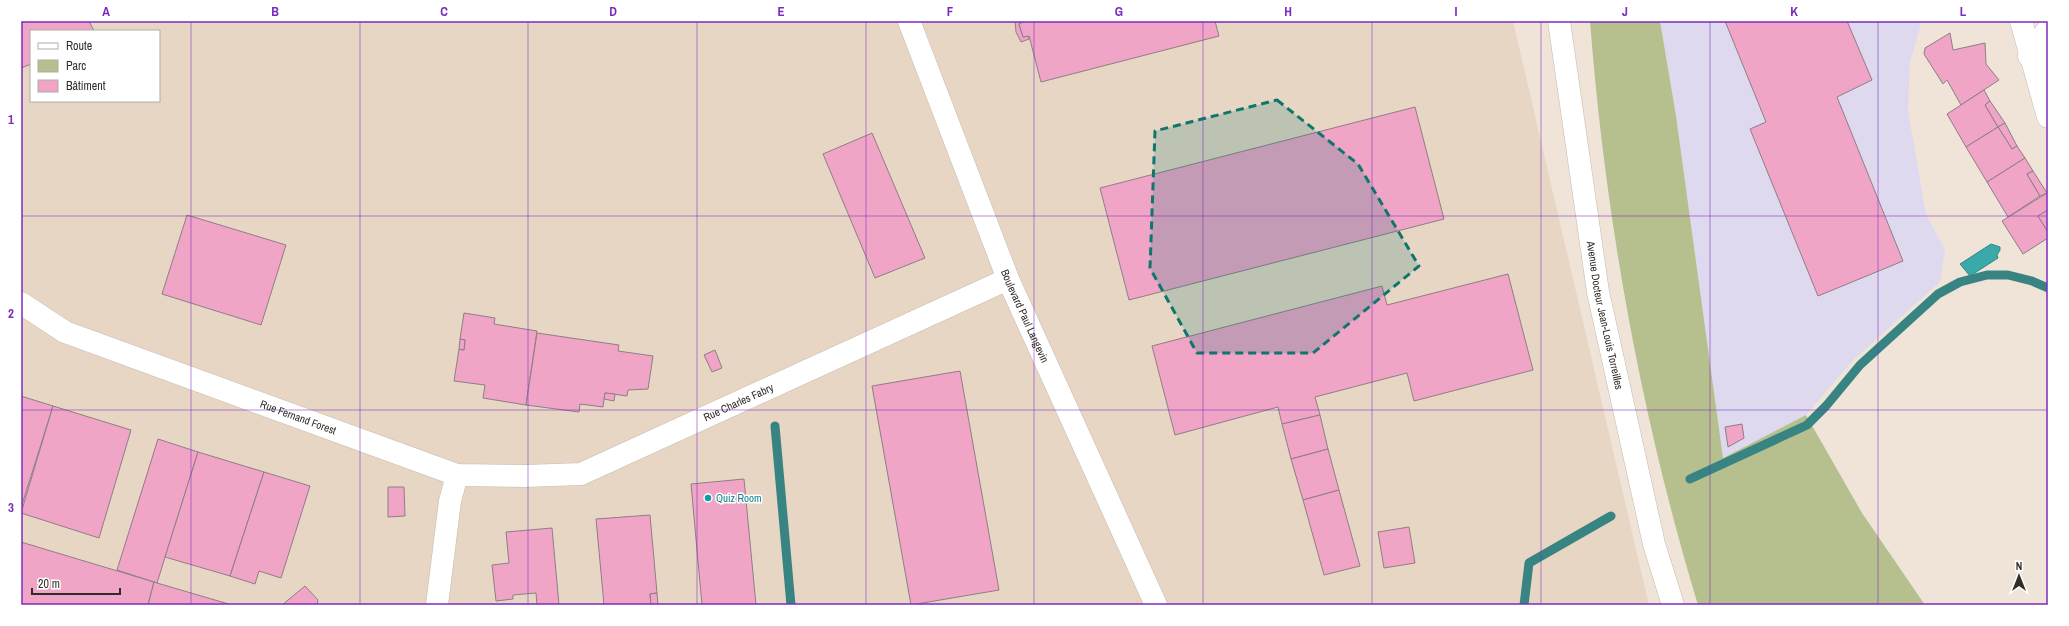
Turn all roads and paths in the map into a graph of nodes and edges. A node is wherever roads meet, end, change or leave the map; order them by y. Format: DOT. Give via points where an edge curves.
graph roads {
  1 [pos="909,21"];
  2 [pos="1559,21"];
  3 [pos="2021,21"];
  4 [pos="2047,28"];
  5 [pos="2039,58"];
  6 [pos="2048,117"];
  7 [pos="1008,279"];
  8 [pos="21,303"];
  9 [pos="457,475"];
  10 [pos="436,605"];
  11 [pos="1156,605"];
  12 [pos="1673,605"];
  1 -- 7 [label="street, Boulevard Paul Langevin"];
  2 -- 12 [label="street, Avenue Docteur Jean-Louis Torreilles" via="1598,292 1638,478 1654,544"];
  3 -- 5 [label="street"];
  4 -- 5 [label="street"];
  5 -- 6 [label="street"];
  7 -- 9 [label="street, Rue Charles Fabry" via="581,474"];
  7 -- 11 [label="street, Boulevard Paul Langevin"];
  8 -- 9 [label="street, Rue Fernand Forest" via="65,332"];
  9 -- 10 [label="street" via="450,501"];
}
